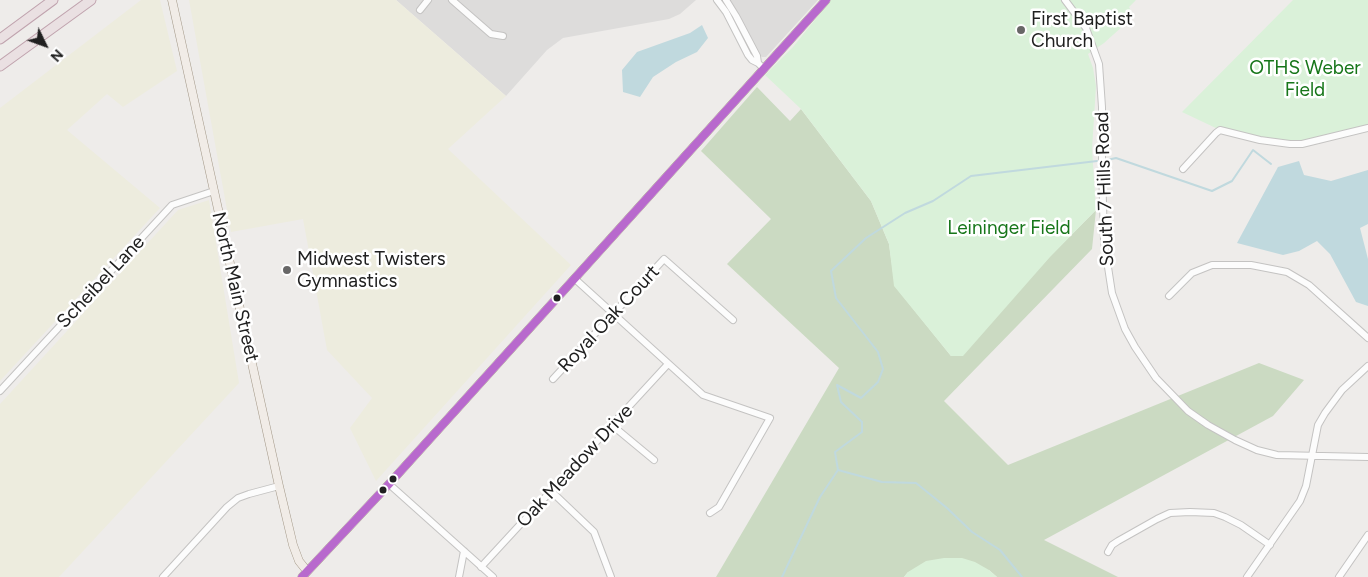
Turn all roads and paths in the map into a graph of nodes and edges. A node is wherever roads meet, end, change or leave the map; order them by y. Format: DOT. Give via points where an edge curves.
graph roads {
  1 [pos="54,0"];
  2 [pos="91,0"];
  3 [pos="172,0"];
  4 [pos="428,0"];
  5 [pos="452,0"];
  6 [pos="717,0"];
  7 [pos="726,0"];
  8 [pos="826,0"];
  9 [pos="1065,0"];
  10 [pos="420,10"];
  11 [pos="503,36"];
  12 [pos="0,39"];
  13 [pos="0,66"];
  14 [pos="761,66"];
  15 [pos="1368,128"];
  16 [pos="1183,169"];
  17 [pos="214,191"];
  18 [pos="575,278"];
  19 [pos="1169,296"];
  20 [pos="614,314"];
  21 [pos="733,320"];
  22 [pos="1368,338"];
  23 [pos="668,364"];
  24 [pos="1368,366"];
  25 [pos="553,379"];
  26 [pos="0,391"];
  27 [pos="613,426"];
  28 [pos="1312,456"];
  29 [pos="1368,457"];
  30 [pos="654,460"];
  31 [pos="389,484"];
  32 [pos="279,486"];
  33 [pos="552,492"];
  34 [pos="710,513"];
  35 [pos="1368,535"];
  36 [pos="1270,545"];
  37 [pos="464,552"];
  38 [pos="1108,552"];
  39 [pos="481,567"];
  40 [pos="305,574"];
  41 [pos="163,577"];
  42 [pos="459,577"];
  43 [pos="493,577"];
  44 [pos="611,577"];
  45 [pos="1247,577"];
  46 [pos="1339,577"];
  1 -- 12 [label="highway"];
  2 -- 13 [label="highway"];
  3 -- 17 [label="main road, North Main Street"];
  4 -- 10 [label="street"];
  5 -- 11 [label="street" via="491,34"];
  6 -- 14 [label="street" via="748,55"];
  7 -- 14 [label="street"];
  8 -- 14 [label="main road"];
  9 -- 28 [label="street, South 7 Hills Road" via="1086,28 1099,64 1104,241 1112,293 1125,329 1156,378 1188,411 1208,425 1258,450 1277,455"];
  14 -- 18 [label="main road"];
  15 -- 16 [label="street" via="1290,144 1220,130"];
  17 -- 26 [label="street, Scheibel Lane" via="172,205"];
  17 -- 32 [label="main road, North Main Street"];
  18 -- 20 [label="street"];
  18 -- 31 [label="main road"];
  19 -- 22 [label="street" via="1192,273 1212,265 1251,265 1287,272 1309,285"];
  20 -- 21 [label="street, Royal Oak Court" via="664,259"];
  20 -- 23 [label="street"];
  20 -- 25 [label="street, Royal Oak Court"];
  23 -- 27 [label="street, Oak Meadow Drive"];
  23 -- 34 [label="street" via="703,395 770,418 719,507"];
  24 -- 28 [label="street" via="1352,379 1325,413 1318,425"];
  27 -- 30 [label="street"];
  27 -- 33 [label="street, Oak Meadow Drive"];
  28 -- 29 [label="street, South 7 Hills Road"];
  28 -- 36 [label="street" via="1300,501"];
  31 -- 37 [label="street"];
  31 -- 40 [label="main road"];
  32 -- 40 [label="main road, North Main Street" via="293,545"];
  32 -- 41 [label="street" via="238,498"];
  33 -- 39 [label="street, Oak Meadow Drive"];
  33 -- 44 [label="street" via="594,532"];
  35 -- 46 [label="street"];
  36 -- 38 [label="street" via="1225,517 1190,512 1157,519 1112,545"];
  36 -- 45 [label="street"];
  37 -- 39 [label="street"];
  37 -- 42 [label="street"];
  39 -- 43 [label="street"];
}
